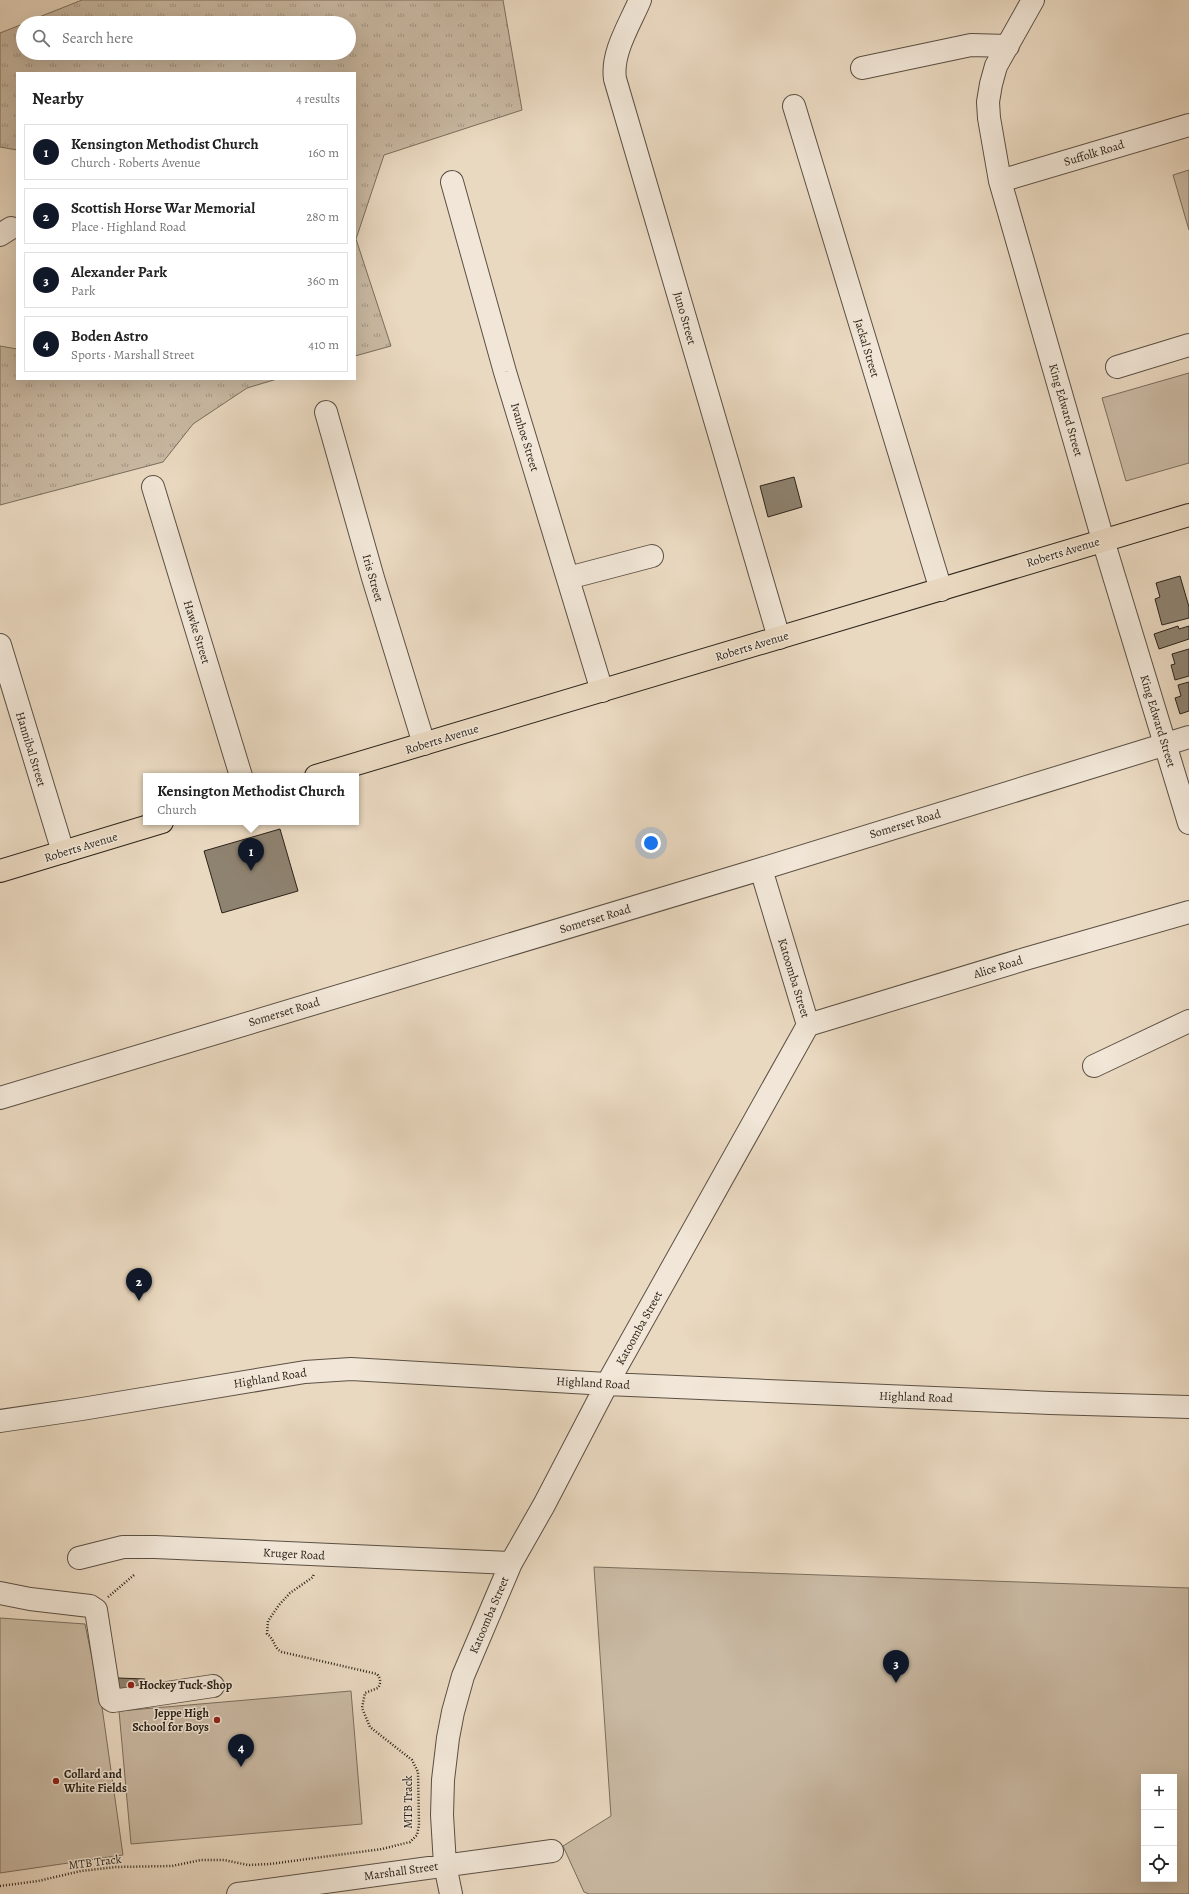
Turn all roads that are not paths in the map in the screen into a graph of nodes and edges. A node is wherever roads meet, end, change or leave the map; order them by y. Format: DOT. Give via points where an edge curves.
graph roads {
  1 [pos="640,0"];
  2 [pos="1033,0"];
  3 [pos="1008,46"];
  4 [pos="862,68"];
  5 [pos="794,106"];
  6 [pos="1189,125"];
  7 [pos="1000,181"];
  8 [pos="452,182"];
  9 [pos="1189,345"];
  10 [pos="1117,367"];
  11 [pos="326,412"];
  12 [pos="153,487"];
  13 [pos="1189,515"];
  14 [pos="1103,540"];
  15 [pos="652,556"];
  16 [pos="568,578"];
  17 [pos="941,590"];
  18 [pos="779,638"];
  19 [pos="0,645"];
  20 [pos="602,691"];
  21 [pos="1189,737"];
  22 [pos="424,744"];
  23 [pos="1165,744"];
  24 [pos="240,773"];
  25 [pos="326,773"];
  26 [pos="1189,823"];
  27 [pos="152,825"];
  28 [pos="63,852"];
  29 [pos="761,869"];
  30 [pos="0,871"];
  31 [pos="1189,912"];
  32 [pos="1189,1021"];
  33 [pos="808,1025"];
  34 [pos="1094,1066"];
  35 [pos="0,1098"];
  36 [pos="607,1384"];
  37 [pos="1189,1407"];
  38 [pos="0,1421"];
  39 [pos="79,1558"];
  40 [pos="511,1563"];
  41 [pos="0,1593"];
  42 [pos="213,1686"];
  43 [pos="552,1851"];
  44 [pos="445,1865"];
  45 [pos="251,1893"];
  46 [pos="451,1894"];
  1 -- 18 [label="street, Juno Street" via="618,53 614,73"];
  2 -- 3 [label="street, King Edward Street"];
  3 -- 4 [label="street" via="971,45"];
  3 -- 7 [label="street, King Edward Street" via="996,66 988,102"];
  5 -- 17 [label="street, Jackal Street"];
  6 -- 7 [label="street, Suffolk Road"];
  7 -- 14 [label="street, King Edward Street"];
  8 -- 16 [label="street, Ivanhoe Street"];
  9 -- 10 [label="street"];
  11 -- 22 [label="street, Iris Street"];
  12 -- 24 [label="street, Hawke Street"];
  13 -- 14 [label="main road, Roberts Avenue"];
  14 -- 17 [label="main road, Roberts Avenue"];
  14 -- 23 [label="street, King Edward Street"];
  15 -- 16 [label="street"];
  16 -- 20 [label="street, Ivanhoe Street"];
  17 -- 18 [label="main road, Roberts Avenue"];
  18 -- 20 [label="main road, Roberts Avenue"];
  19 -- 28 [label="street, Hannibal Street"];
  20 -- 22 [label="main road, Roberts Avenue"];
  21 -- 23 [label="street, Somerset Road"];
  22 -- 25 [label="main road, Roberts Avenue"];
  23 -- 26 [label="street, King Edward Street"];
  23 -- 29 [label="street, Somerset Road"];
  27 -- 28 [label="main road, Roberts Avenue"];
  28 -- 30 [label="main road, Roberts Avenue"];
  29 -- 33 [label="street, Katoomba Street"];
  29 -- 35 [label="street, Somerset Road"];
  31 -- 33 [label="street, Alice Road"];
  32 -- 34 [label="street"];
  33 -- 36 [label="street, Katoomba Street"];
  36 -- 37 [label="street, Highland Road"];
  36 -- 38 [label="street, Highland Road" via="351,1369 327,1370"];
  36 -- 40 [label="street, Katoomba Street"];
  39 -- 40 [label="street, Kruger Road" via="131,1547"];
  40 -- 44 [label="street, Katoomba Street" via="463,1676 453,1712 443,1780"];
  41 -- 42 [label="street" via="90,1606 96,1610 110,1699 113,1701"];
  43 -- 44 [label="street, Marshall Street"];
  44 -- 45 [label="street, Marshall Street"];
  44 -- 46 [label="street, Katoomba Street"];
}
